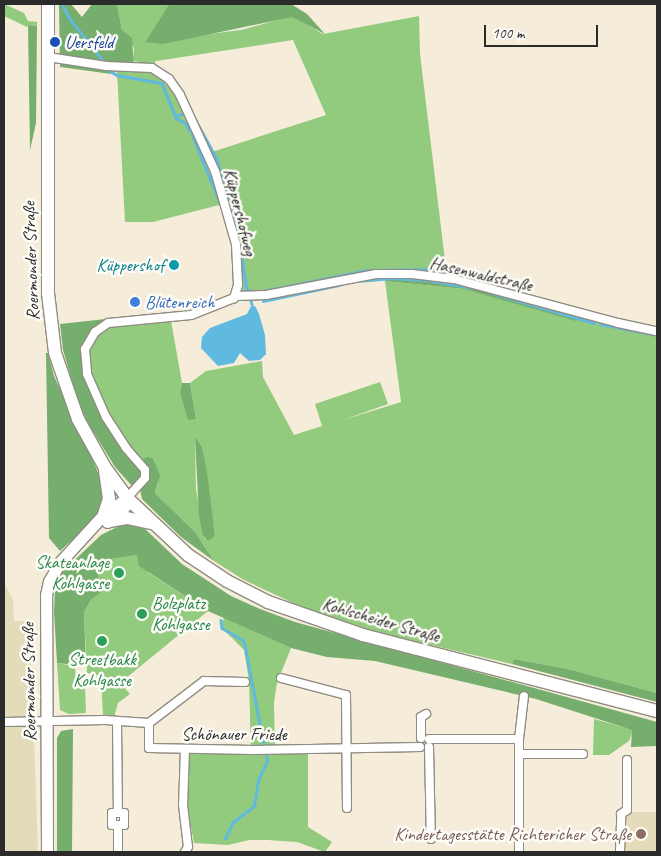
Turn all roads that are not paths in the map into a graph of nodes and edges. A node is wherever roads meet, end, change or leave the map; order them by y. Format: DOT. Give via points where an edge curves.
graph roads {
  1 [pos="48,4"];
  2 [pos="48,57"];
  3 [pos="236,296"];
  4 [pos="657,330"];
  5 [pos="104,466"];
  6 [pos="127,498"];
  7 [pos="106,518"];
  8 [pos="151,524"];
  9 [pos="281,678"];
  10 [pos="245,682"];
  11 [pos="524,696"];
  12 [pos="657,711"];
  13 [pos="426,714"];
  14 [pos="48,721"];
  15 [pos="4,722"];
  16 [pos="116,722"];
  17 [pos="149,723"];
  18 [pos="519,739"];
  19 [pos="425,743"];
  20 [pos="185,748"];
  21 [pos="345,750"];
  22 [pos="519,754"];
  23 [pos="582,754"];
  24 [pos="627,760"];
  25 [pos="618,768"];
  26 [pos="627,769"];
  27 [pos="347,808"];
  28 [pos="431,838"];
  29 [pos="47,852"];
  30 [pos="118,852"];
  31 [pos="185,852"];
  32 [pos="519,852"];
  33 [pos="620,852"];
  1 -- 2 [label="main road, Roermonder Straße"];
  2 -- 3 [label="street, Küppershofweg" via="106,66 152,68 175,86 215,171 230,221 238,265"];
  2 -- 5 [label="main road, Roermonder Straße" via="46,182 50,320 65,389"];
  3 -- 4 [label="street, Hasenwaldstraße" via="266,295 376,274 412,274 454,279 618,323"];
  3 -- 6 [label="street" via="191,314 108,323 95,332 85,349 87,374 106,417 145,470 145,478"];
  5 -- 6 [label="main road, Roermonder Straße"];
  5 -- 7 [label="main road" via="109,490"];
  6 -- 7 [label="main road, Roermonder Straße"];
  6 -- 8 [label="main road, Kohlscheider Straße"];
  7 -- 8 [label="main road" via="127,518"];
  7 -- 14 [label="main road, Roermonder Straße" via="61,561 50,581 45,606"];
  8 -- 12 [label="main road, Kohlscheider Straße" via="210,570 242,589 296,613 363,635"];
  9 -- 21 [label="street" via="346,694"];
  10 -- 17 [label="street, Schönauer Friede" via="204,681"];
  11 -- 18 [label="street"];
  13 -- 19 [label="street" via="421,717"];
  14 -- 15 [label="street"];
  14 -- 16 [label="street"];
  14 -- 29 [label="main road, Roermonder Straße"];
  16 -- 17 [label="street"];
  16 -- 30 [label="street" via="118,812 112,813 112,825 118,825"];
  17 -- 20 [label="street, Schönauer Friede" via="149,748"];
  18 -- 19 [label="street, Schönauer Friede"];
  18 -- 22 [label="street"];
  19 -- 21 [label="street, Schönauer Friede"];
  19 -- 28 [label="street"];
  20 -- 21 [label="street, Schönauer Friede"];
  20 -- 31 [label="street" via="184,805 188,848"];
  21 -- 27 [label="street"];
  22 -- 23 [label="street"];
  22 -- 32 [label="street"];
  24 -- 26 [label="street"];
  25 -- 26 [label="street"];
  26 -- 33 [label="street"];
}
